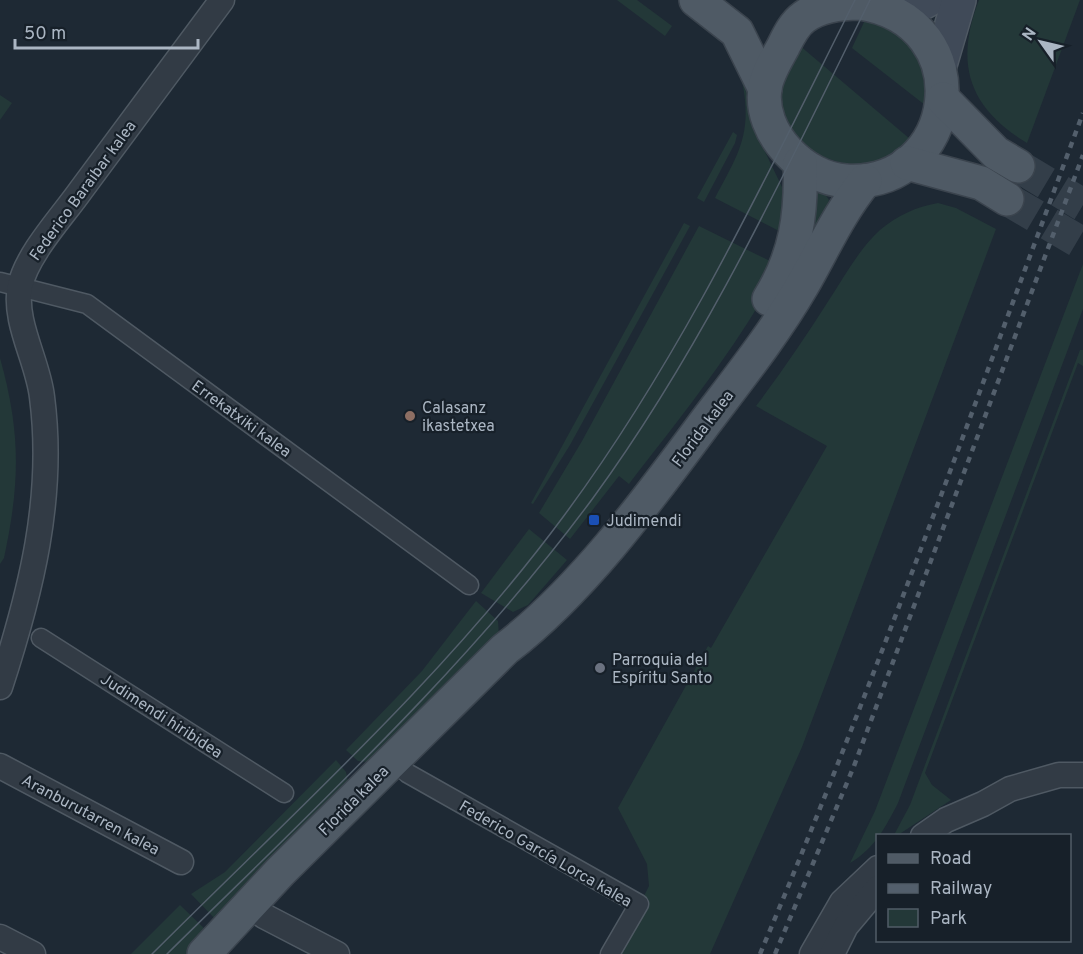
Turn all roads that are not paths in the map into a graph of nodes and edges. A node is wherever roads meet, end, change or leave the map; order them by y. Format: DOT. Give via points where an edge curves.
graph roads {
  1 [pos="222,0"];
  2 [pos="696,0"];
  3 [pos="928,0"];
  4 [pos="960,0"];
  5 [pos="892,11"];
  6 [pos="794,28"];
  7 [pos="737,32"];
  8 [pos="940,65"];
  9 [pos="765,89"];
  10 [pos="943,99"];
  11 [pos="800,163"];
  12 [pos="907,163"];
  13 [pos="1018,166"];
  14 [pos="865,181"];
  15 [pos="1007,199"];
  16 [pos="10,284"];
  17 [pos="469,585"];
  18 [pos="41,638"];
  19 [pos="505,649"];
  20 [pos="0,687"];
  21 [pos="0,766"];
  22 [pos="407,772"];
  23 [pos="1083,775"];
  24 [pos="284,793"];
  25 [pos="983,804"];
  26 [pos="926,834"];
  27 [pos="948,834"];
  28 [pos="182,862"];
  29 [pos="876,870"];
  30 [pos="876,890"];
  31 [pos="250,906"];
  32 [pos="0,937"];
  33 [pos="33,954"];
  34 [pos="204,954"];
  35 [pos="337,954"];
  36 [pos="610,954"];
  37 [pos="812,954"];
  38 [pos="832,954"];
  1 -- 16 [label="street, Federico Baraibar kalea"];
  2 -- 7 [label="main road"];
  3 -- 5 [label="main road"];
  4 -- 8 [label="main road"];
  5 -- 6 [label="main road" via="860,3 833,6 804,16"];
  5 -- 8 [label="main road" via="917,30"];
  6 -- 7 [label="main road" via="759,34"];
  6 -- 9 [label="main road" via="770,71"];
  7 -- 9 [label="main road"];
  8 -- 10 [label="main road"];
  9 -- 11 [label="main road" via="772,128"];
  10 -- 12 [label="main road" via="938,123"];
  10 -- 13 [label="main road" via="996,153"];
  11 -- 14 [label="main road" via="826,177"];
  11 -- 19 [label="main road, Florida kalea" via="801,203 796,236 780,281 675,435"];
  12 -- 14 [label="main road" via="886,176"];
  12 -- 15 [label="main road" via="981,183"];
  14 -- 19 [label="main road, Florida kalea" via="838,217 802,286 673,467 566,594 538,624"];
  16 -- 17 [label="street, Errekatxiki kalea" via="87,304"];
  16 -- 20 [label="street, Federico Baraibar kalea" via="42,394 46,480 31,584"];
  18 -- 24 [label="street, Judimendi hiribidea"];
  19 -- 31 [label="main road, Florida kalea"];
  21 -- 28 [label="street, Aranburutarren kalea"];
  22 -- 36 [label="street, Federico García Lorca kalea" via="639,904"];
  23 -- 25 [label="street" via="1059,775 1010,789"];
  25 -- 26 [label="street" via="946,820"];
  25 -- 27 [label="street"];
  29 -- 37 [label="street" via="842,902"];
  30 -- 38 [label="street" via="846,927"];
  31 -- 34 [label="main road, Florida kalea"];
  31 -- 35 [label="street"];
  32 -- 33 [label="street"];
}
